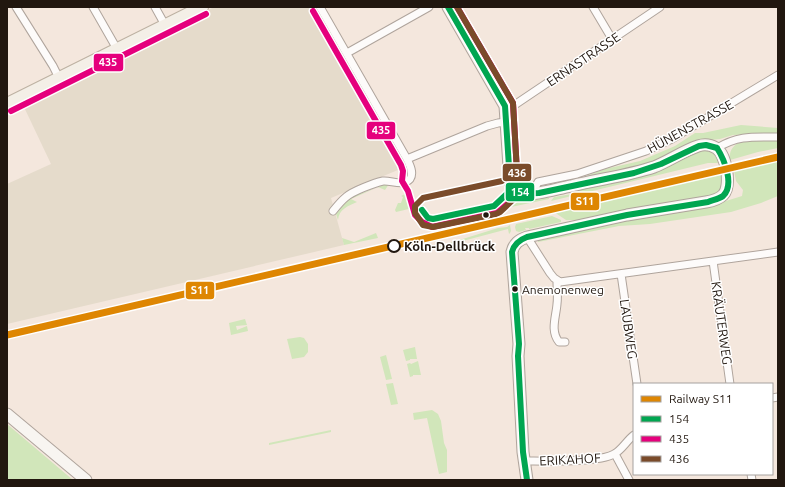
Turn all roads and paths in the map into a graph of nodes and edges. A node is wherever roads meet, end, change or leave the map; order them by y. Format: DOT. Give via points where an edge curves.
graph roads {
  1 [pos="16,7"];
  2 [pos="93,7"];
  3 [pos="155,7"];
  4 [pos="202,7"];
  5 [pos="320,7"];
  6 [pos="429,7"];
  7 [pos="448,7"];
  8 [pos="593,7"];
  9 [pos="660,7"];
  10 [pos="165,25"];
  11 [pos="612,40"];
  12 [pos="117,49"];
  13 [pos="347,54"];
  14 [pos="778,75"];
  15 [pos="59,78"];
  16 [pos="7,104"];
  17 [pos="506,108"];
  18 [pos="506,122"];
  19 [pos="778,137"];
  20 [pos="717,148"];
  21 [pos="407,159"];
  22 [pos="536,192"];
  23 [pos="333,211"];
  24 [pos="527,237"];
  25 [pos="778,252"];
  26 [pos="713,261"];
  27 [pos="621,274"];
  28 [pos="557,281"];
  29 [pos="565,342"];
  30 [pos="637,383"];
  31 [pos="730,383"];
  32 [pos="7,414"];
  33 [pos="633,436"];
  34 [pos="615,454"];
  35 [pos="524,461"];
  36 [pos="86,480"];
  37 [pos="527,480"];
  38 [pos="629,480"];
  1 -- 15 [label="street"];
  2 -- 12 [label="street"];
  3 -- 10 [label="street"];
  4 -- 10 [label="main road"];
  5 -- 13 [label="street"];
  6 -- 13 [label="street"];
  7 -- 17 [label="street"];
  8 -- 11 [label="street"];
  9 -- 11 [label="street, ERNASTRASSE"];
  10 -- 12 [label="main road"];
  11 -- 17 [label="street, ERNASTRASSE" via="513,106"];
  12 -- 15 [label="main road"];
  13 -- 21 [label="street"];
  14 -- 22 [label="street, HÜNENSTRASSE" via="672,139 624,159 577,174 538,182"];
  15 -- 16 [label="main road"];
  17 -- 18 [label="street"];
  18 -- 21 [label="street" via="487,126"];
  18 -- 22 [label="street" via="510,182 518,192"];
  19 -- 20 [label="street" via="738,138"];
  20 -- 22 [label="street" via="699,146 640,172"];
  20 -- 24 [label="street" via="724,162 728,181 724,195 717,199"];
  21 -- 23 [label="street" via="412,173 406,182 380,182 350,194"];
  24 -- 28 [label="street"];
  24 -- 35 [label="street" via="516,244 512,252"];
  25 -- 26 [label="street"];
  26 -- 27 [label="street"];
  26 -- 31 [label="street, KRÄUTERWEG"];
  27 -- 28 [label="street" via="564,283"];
  27 -- 30 [label="street, LAUBWEG"];
  28 -- 29 [label="street" via="555,337 559,342"];
  32 -- 36 [label="street"];
  33 -- 34 [label="street, ERIKAHOF"];
  34 -- 35 [label="street, ERIKAHOF" via="590,460"];
  34 -- 38 [label="street, ERIKAHOF"];
  35 -- 37 [label="street"];
}
